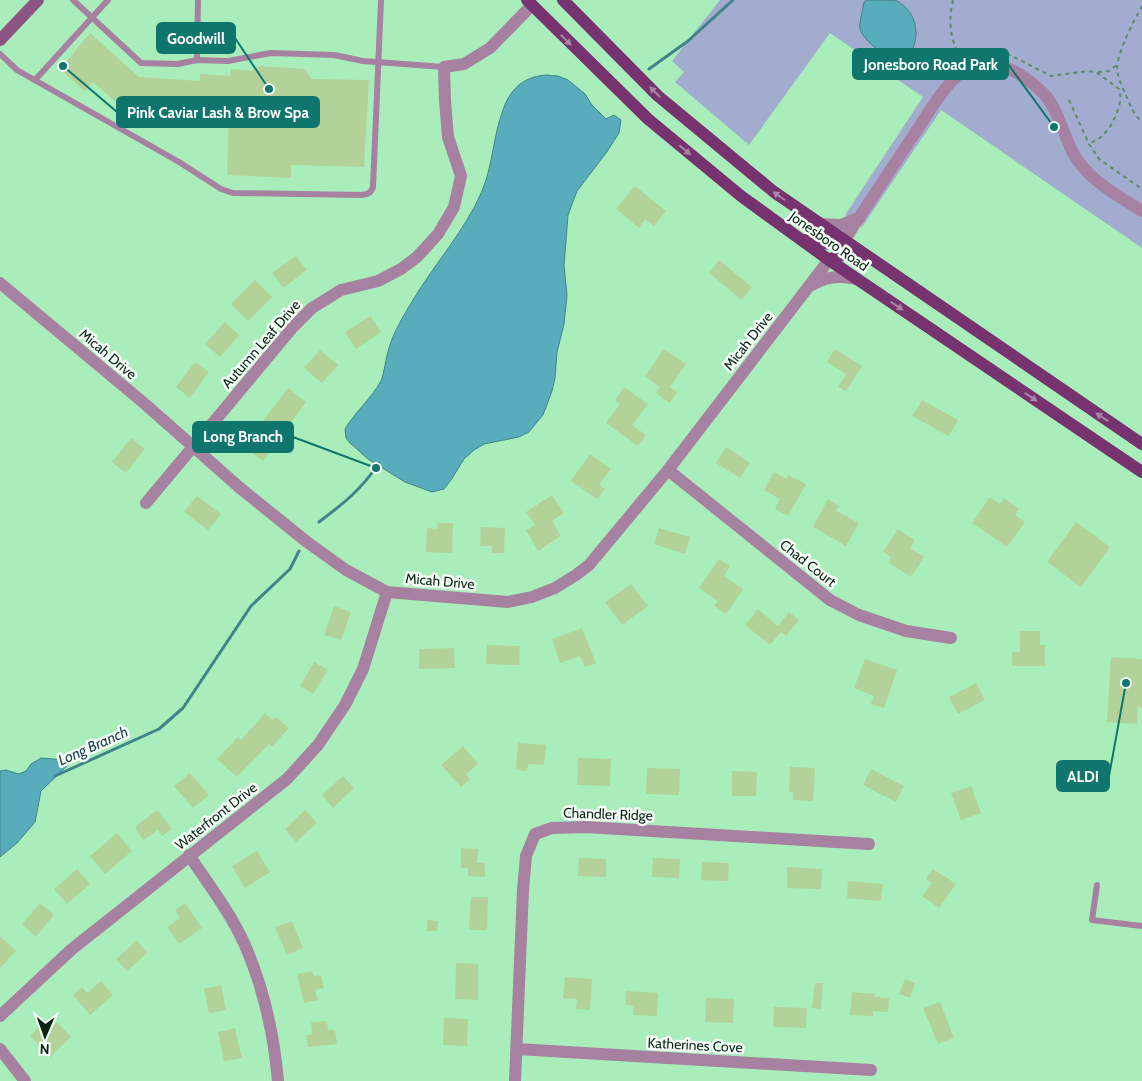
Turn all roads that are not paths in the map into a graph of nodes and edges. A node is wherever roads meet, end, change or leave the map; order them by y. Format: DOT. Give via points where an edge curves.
graph roads {
  1 [pos="38,0"];
  2 [pos="73,0"];
  3 [pos="108,0"];
  4 [pos="198,0"];
  5 [pos="381,0"];
  6 [pos="563,0"];
  7 [pos="532,2"];
  8 [pos="92,18"];
  9 [pos="0,40"];
  10 [pos="0,54"];
  11 [pos="197,60"];
  12 [pos="379,62"];
  13 [pos="444,67"];
  14 [pos="34,80"];
  15 [pos="1142,211"];
  16 [pos="860,216"];
  17 [pos="819,224"];
  18 [pos="796,236"];
  19 [pos="844,241"];
  20 [pos="829,260"];
  21 [pos="881,267"];
  22 [pos="856,279"];
  23 [pos="0,283"];
  24 [pos="808,288"];
  25 [pos="1142,444"];
  26 [pos="193,448"];
  27 [pos="668,470"];
  28 [pos="1142,472"];
  29 [pos="146,503"];
  30 [pos="387,592"];
  31 [pos="951,638"];
  32 [pos="869,844"];
  33 [pos="189,856"];
  34 [pos="1097,885"];
  35 [pos="1142,926"];
  36 [pos="0,1016"];
  37 [pos="0,1049"];
  38 [pos="517,1049"];
  39 [pos="870,1070"];
  40 [pos="25,1081"];
  41 [pos="278,1081"];
  42 [pos="515,1081"];
  1 -- 9 [label="street"];
  2 -- 8 [label="lane"];
  3 -- 8 [label="lane"];
  4 -- 11 [label="lane"];
  5 -- 12 [label="lane"];
  17 -- 6 [label="main road, Jonesboro Road, one-way" via="748,172 658,96"];
  7 -- 13 [label="street" via="490,48 464,64"];
  7 -- 18 [label="main road, Jonesboro Road, one-way" via="648,119 741,196"];
  8 -- 11 [label="lane" via="141,63 178,64"];
  8 -- 14 [label="lane"];
  10 -- 14 [label="lane"];
  11 -- 12 [label="lane" via="228,61 271,54 334,55"];
  12 -- 13 [label="lane"];
  12 -- 14 [label="lane" via="373,187 368,194 362,195 233,193 221,190 179,162"];
  13 -- 26 [label="street, Autumn Leaf Drive" via="448,137 461,176 454,207 438,234 401,269 378,281 341,290 312,308"];
  15 -- 16 [label="street" via="1093,178 1082,166 1045,95 1033,84 996,64 972,66 962,71 947,87"];
  16 -- 17 [label="street" via="841,225"];
  16 -- 19 [label="street"];
  17 -- 19 [label="main road, Jonesboro Road"];
  18 -- 19 [label="main road" via="817,243"];
  18 -- 20 [label="main road, Jonesboro Road"];
  19 -- 21 [label="main road, Jonesboro Road"];
  20 -- 21 [label="main road" via="854,255"];
  20 -- 22 [label="main road, Jonesboro Road"];
  20 -- 24 [label="street, Micah Drive"];
  25 -- 21 [label="main road, Jonesboro Road, one-way"];
  22 -- 24 [label="street" via="836,276 820,280"];
  22 -- 28 [label="main road, Jonesboro Road, one-way"];
  23 -- 26 [label="street, Micah Drive"];
  24 -- 27 [label="street, Micah Drive"];
  26 -- 29 [label="street, Autumn Leaf Drive"];
  26 -- 30 [label="street, Micah Drive" via="307,542 346,570"];
  27 -- 30 [label="street, Micah Drive" via="589,565 555,588 508,602"];
  27 -- 31 [label="street, Chad Court" via="830,600 859,616 897,628"];
  30 -- 33 [label="street, Waterfront Drive" via="363,669 345,705 318,745 287,779"];
  32 -- 38 [label="street, Chandler Ridge" via="585,827 552,828 535,834 526,856 523,890"];
  33 -- 36 [label="street, Waterfront Drive" via="72,949"];
  33 -- 41 [label="street" via="244,943 268,1016"];
  34 -- 35 [label="lane" via="1092,920"];
  37 -- 40 [label="street"];
  38 -- 39 [label="street, Katherines Cove"];
  38 -- 42 [label="street, Chandler Ridge"];
}
